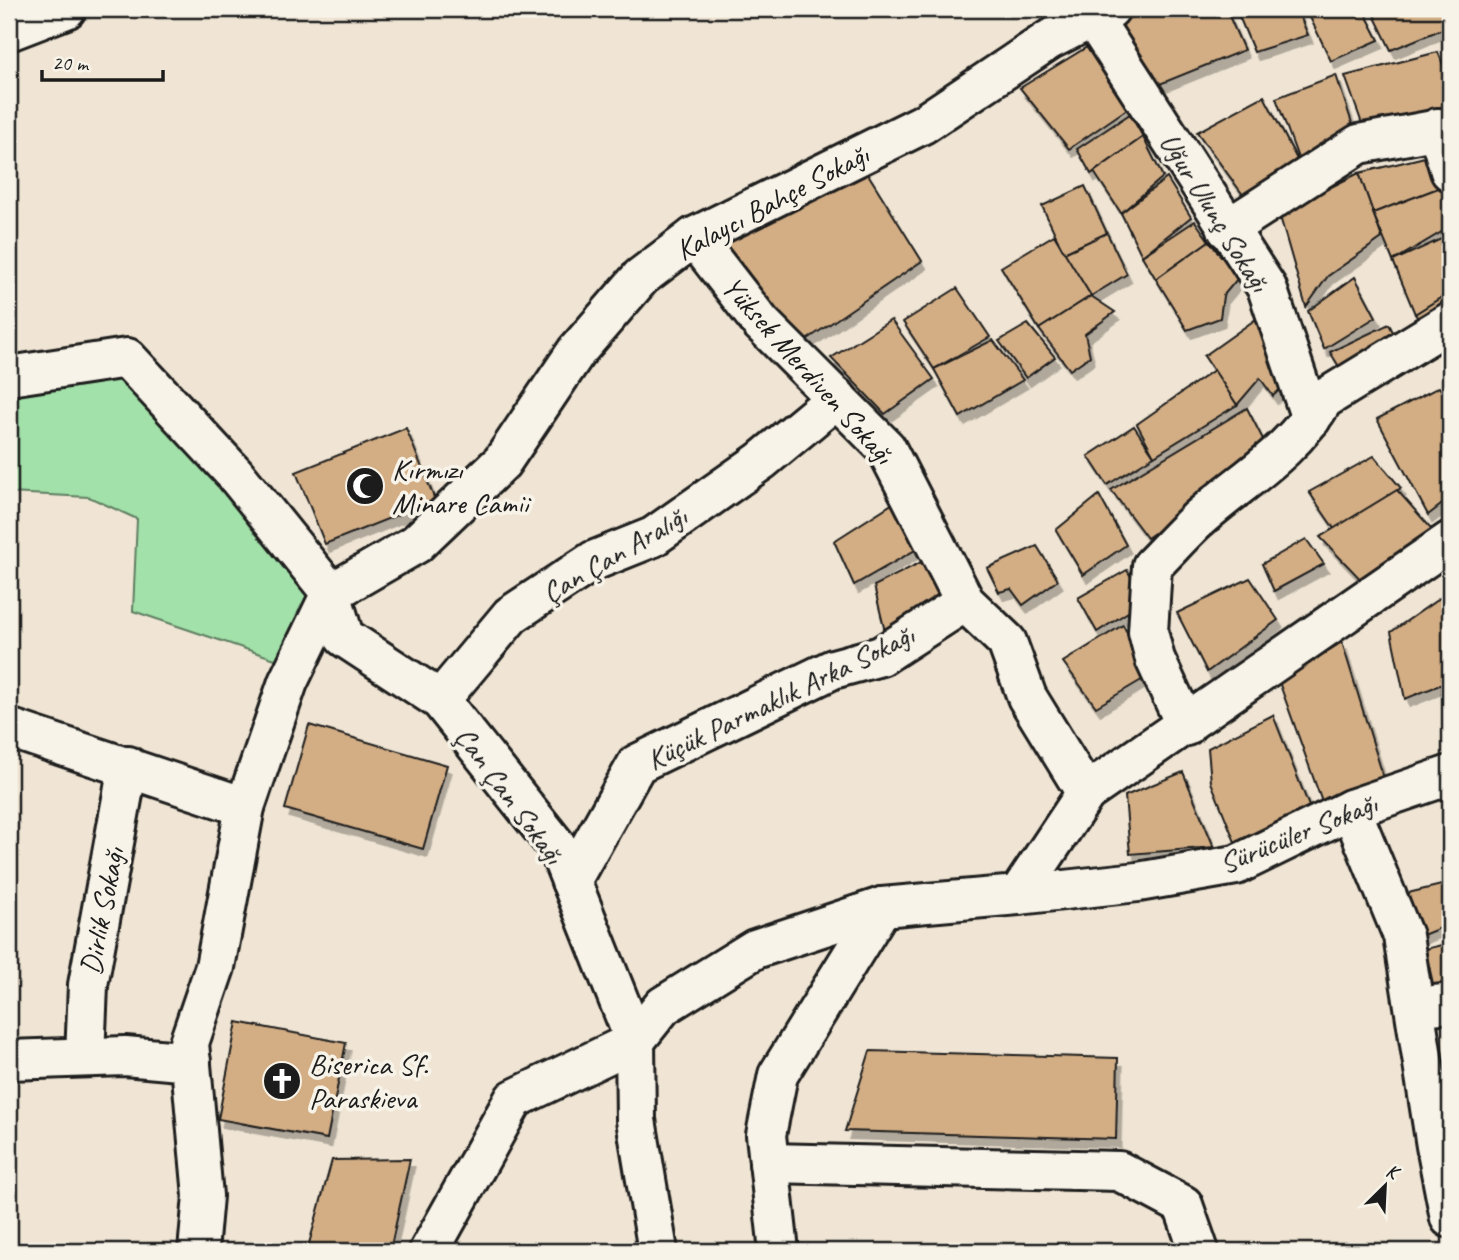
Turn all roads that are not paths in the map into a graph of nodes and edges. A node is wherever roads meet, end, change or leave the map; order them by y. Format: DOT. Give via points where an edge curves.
graph roads {
  1 [pos="66,9"];
  2 [pos="1101,13"];
  3 [pos="9,31"];
  4 [pos="1443,128"];
  5 [pos="1450,171"];
  6 [pos="1227,229"];
  7 [pos="694,237"];
  8 [pos="1450,322"];
  9 [pos="9,376"];
  10 [pos="837,398"];
  11 [pos="1311,419"];
  12 [pos="1450,541"];
  13 [pos="331,593"];
  14 [pos="965,602"];
  15 [pos="440,700"];
  16 [pos="1186,726"];
  17 [pos="9,728"];
  18 [pos="128,766"];
  19 [pos="1450,775"];
  20 [pos="1086,793"];
  21 [pos="245,807"];
  22 [pos="1351,809"];
  23 [pos="571,881"];
  24 [pos="1018,895"];
  25 [pos="882,907"];
  26 [pos="1433,1005"];
  27 [pos="635,1041"];
  28 [pos="85,1057"];
  29 [pos="9,1060"];
  30 [pos="191,1062"];
  31 [pos="1443,1145"];
  32 [pos="769,1163"];
  33 [pos="1450,1218"];
  34 [pos="198,1251"];
  35 [pos="429,1251"];
  36 [pos="658,1251"];
  37 [pos="779,1251"];
  38 [pos="1199,1251"];
  1 -- 3 [label="street"];
  2 -- 6 [label="street, Uğur Ulunç Sokağı"];
  2 -- 7 [label="street, Kalaycı Bahçe Sokağı" via="1049,40 923,124"];
  4 -- 5 [label="street"];
  4 -- 6 [label="street" via="1359,144"];
  6 -- 11 [label="street, Uğur Ulunç Sokağı" via="1267,288"];
  7 -- 10 [label="street, Yüksek Merdiven Sokağı" via="761,323"];
  7 -- 13 [label="street, Kalaycı Bahçe Sokağı" via="641,277 576,352 502,462 416,544"];
  8 -- 11 [label="street" via="1324,399"];
  9 -- 13 [label="street" via="127,358 235,474"];
  10 -- 14 [label="street, Yüksek Merdiven Sokağı" via="886,447"];
  10 -- 15 [label="street, Çan Çan Aralığı" via="761,461 653,537 593,561 511,615"];
  11 -- 16 [label="street" via="1272,462 1198,520 1152,566 1148,632"];
  12 -- 16 [label="street"];
  13 -- 15 [label="street, Çan Çan Sokağı" via="344,637"];
  13 -- 21 [label="street" via="288,682"];
  14 -- 20 [label="street, Yüksek Merdiven Sokağı" via="1007,642 1027,697"];
  14 -- 23 [label="street, Küçük Parmaklık Arka Sokağı" via="881,656 833,669 637,764"];
  15 -- 23 [label="street, Çan Çan Sokağı" via="558,848"];
  16 -- 20 [label="street"];
  17 -- 18 [label="street"];
  18 -- 21 [label="street"];
  18 -- 28 [label="street, Dirlik Sokağı" via="88,985"];
  19 -- 22 [label="street, Sürücüler Sokağı"];
  20 -- 24 [label="street"];
  21 -- 30 [label="street" via="215,967 189,1043"];
  22 -- 24 [label="street, Sürücüler Sokağı" via="1236,865"];
  22 -- 26 [label="street"];
  23 -- 27 [label="street, Çan Çan Sokağı"];
  24 -- 25 [label="street, Sürücüler Sokağı"];
  25 -- 27 [label="street, Sürücüler Sokağı" via="755,949 663,1006"];
  25 -- 32 [label="street" via="778,1075 766,1135"];
  26 -- 31 [label="street"];
  27 -- 35 [label="street" via="514,1099"];
  27 -- 36 [label="street" via="636,1120"];
  28 -- 29 [label="street"];
  28 -- 30 [label="street"];
  30 -- 34 [label="street" via="203,1196"];
  31 -- 33 [label="street"];
  32 -- 37 [label="street"];
  32 -- 38 [label="street" via="1119,1171 1183,1205"];
}
